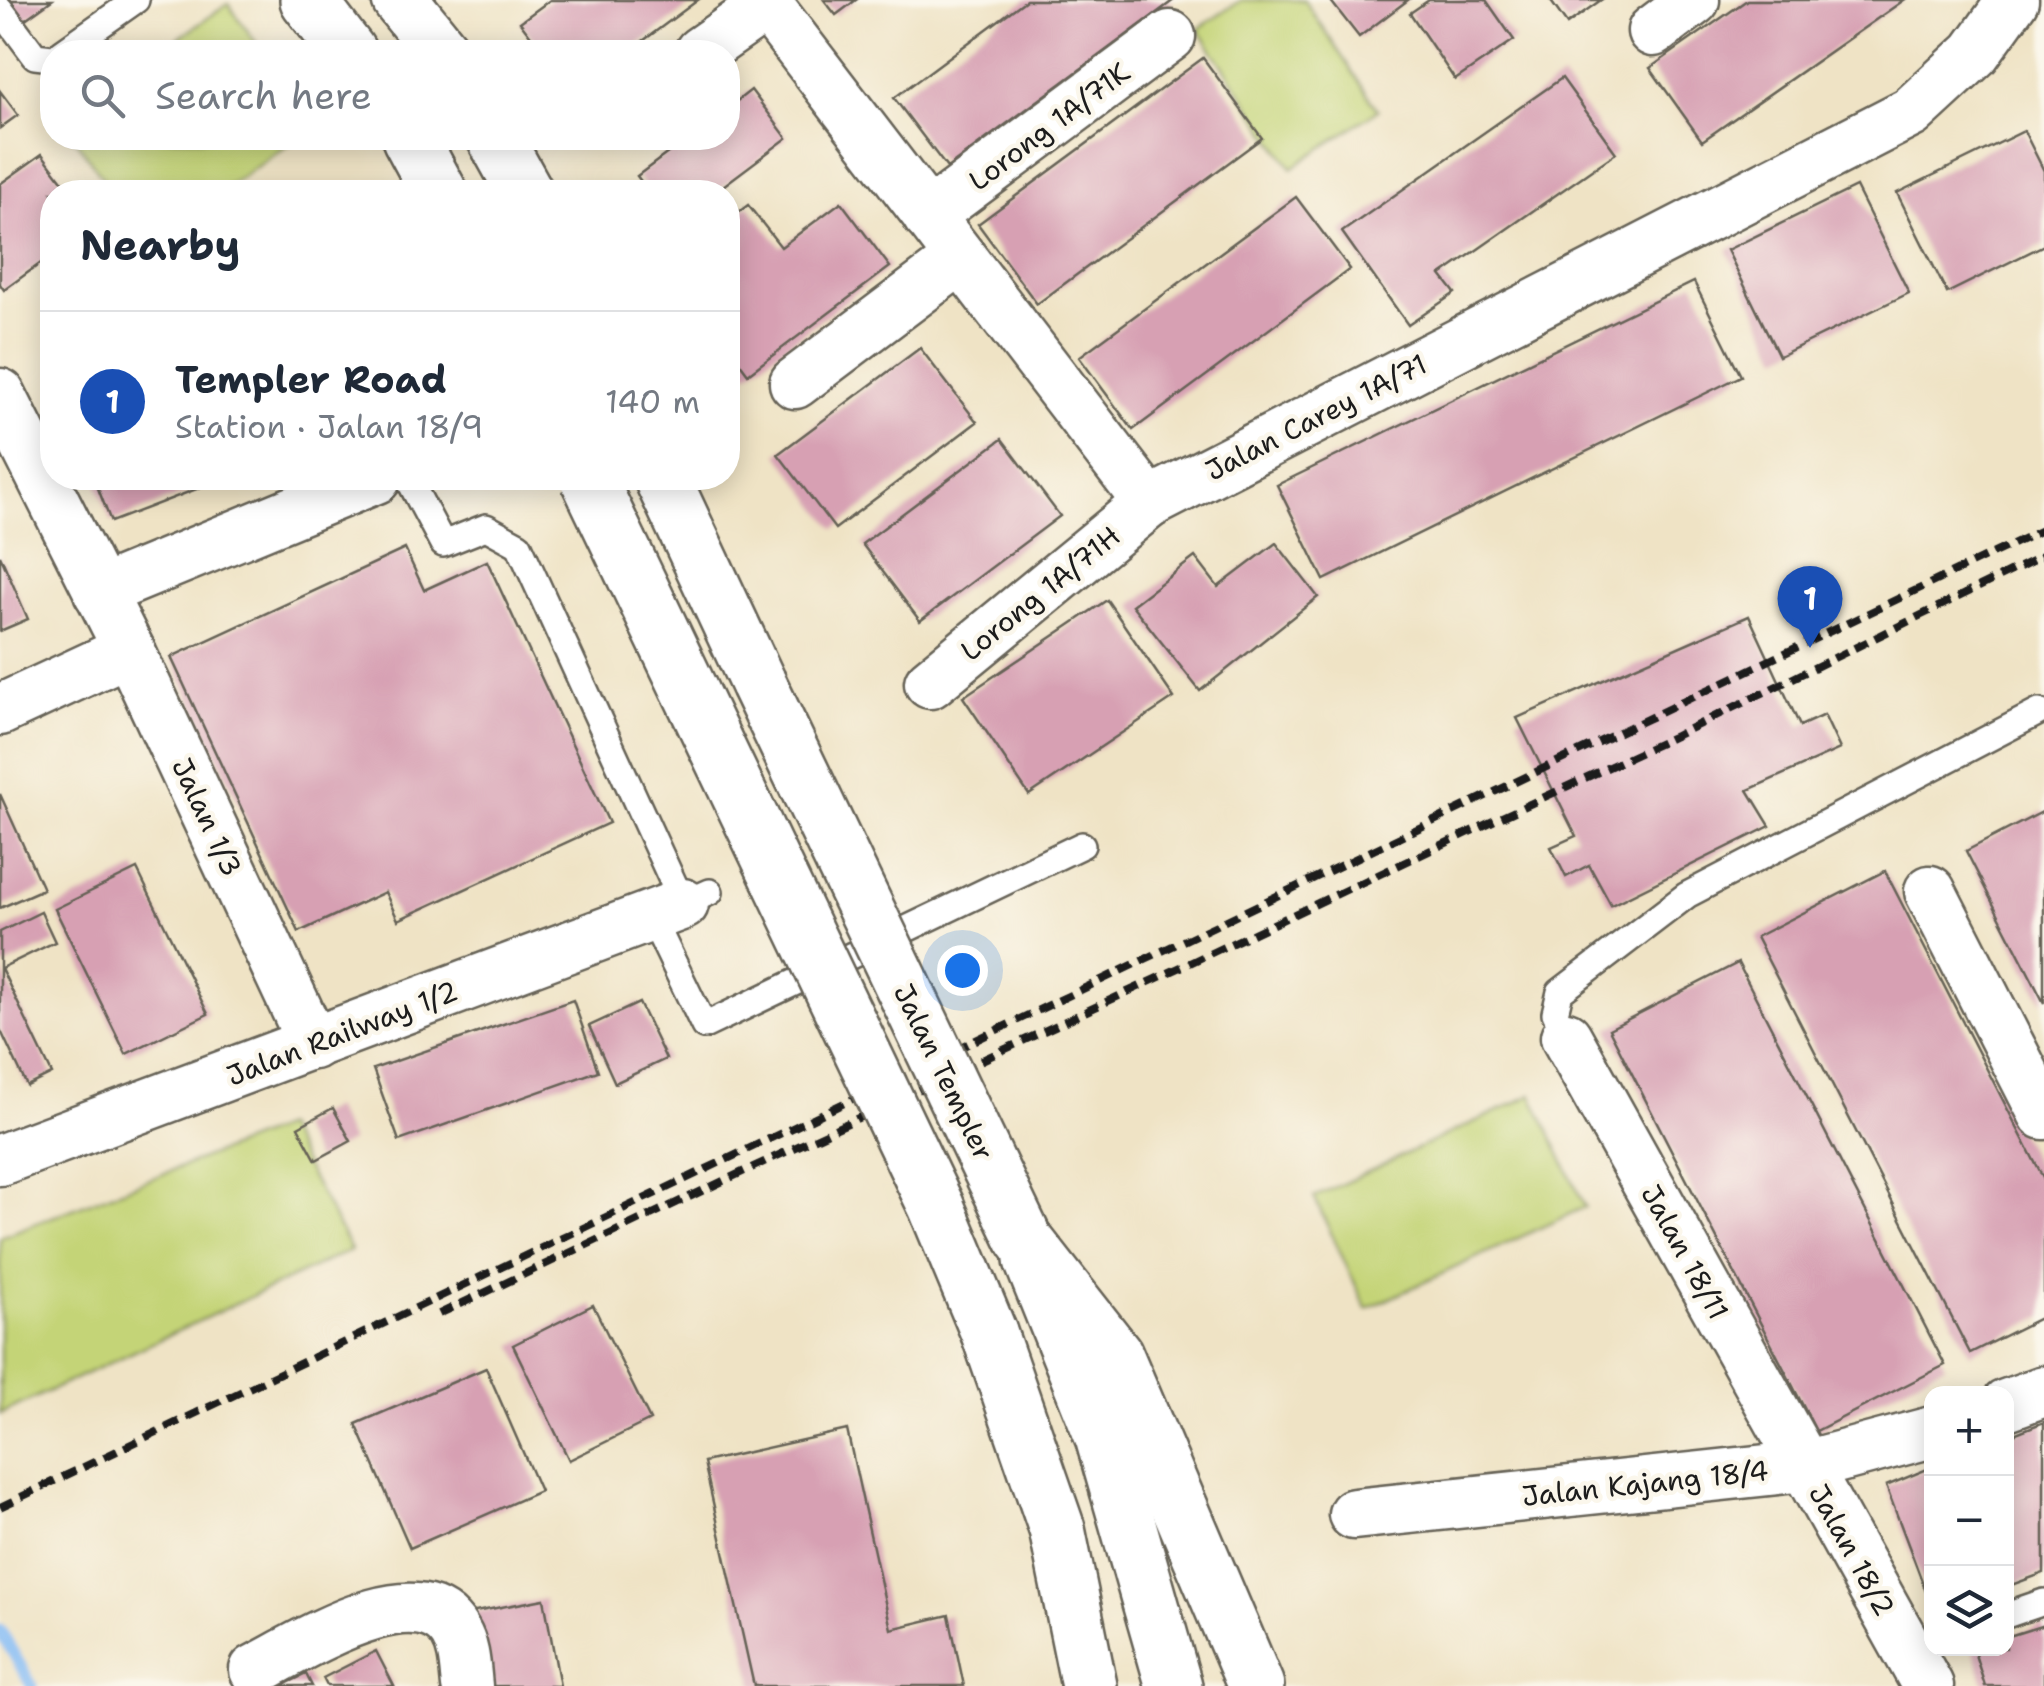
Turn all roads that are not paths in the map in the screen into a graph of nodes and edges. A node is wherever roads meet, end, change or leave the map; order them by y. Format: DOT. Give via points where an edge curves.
graph roads {
  1 [pos="136,0"];
  2 [pos="308,0"];
  3 [pos="400,0"];
  4 [pos="1694,0"];
  5 [pos="2013,0"];
  6 [pos="765,3"];
  7 [pos="0,10"];
  8 [pos="1653,31"];
  9 [pos="1170,36"];
  10 [pos="79,40"];
  11 [pos="339,40"];
  12 [pos="432,40"];
  13 [pos="716,40"];
  14 [pos="40,57"];
  15 [pos="416,150"];
  16 [pos="502,150"];
  17 [pos="432,180"];
  18 [pos="518,180"];
  19 [pos="928,216"];
  20 [pos="961,258"];
  21 [pos="796,383"];
  22 [pos="0,394"];
  23 [pos="40,474"];
  24 [pos="48,490"];
  25 [pos="347,490"];
  26 [pos="414,490"];
  27 [pos="594,490"];
  28 [pos="668,490"];
  29 [pos="1149,503"];
  30 [pos="99,592"];
  31 [pos="129,650"];
  32 [pos="930,682"];
  33 [pos="0,710"];
  34 [pos="2039,712"];
  35 [pos="1082,845"];
  36 [pos="1930,891"];
  37 [pos="681,904"];
  38 [pos="1566,1038"];
  39 [pos="313,1044"];
  40 [pos="2044,1114"];
  41 [pos="0,1160"];
  42 [pos="1024,1239"];
  43 [pos="2044,1391"];
  44 [pos="2014,1403"];
  45 [pos="1924,1434"];
  46 [pos="1805,1466"];
  47 [pos="1354,1514"];
  48 [pos="2044,1602"];
  49 [pos="2014,1611"];
  50 [pos="1922,1658"];
  51 [pos="254,1670"];
  52 [pos="1081,1670"];
  53 [pos="467,1686"];
  54 [pos="1174,1686"];
  55 [pos="1256,1686"];
  1 -- 10 [label="lane"];
  2 -- 11 [label="main road"];
  3 -- 12 [label="main road"];
  4 -- 8 [label="street"];
  5 -- 29 [label="street, Jalan Carey 1A/71" via="1975,53 1912,112"];
  6 -- 13 [label="street"];
  6 -- 19 [label="street"];
  7 -- 14 [label="lane"];
  9 -- 19 [label="street, Lorong 1A/71K"];
  15 -- 17 [label="main road"];
  16 -- 18 [label="main road"];
  19 -- 20 [label="street"];
  20 -- 21 [label="street"];
  20 -- 29 [label="street"];
  22 -- 23 [label="street, Jalan 1/3"];
  24 -- 30 [label="street, Jalan 1/3"];
  25 -- 30 [label="street"];
  26 -- 37 [label="lane" via="443,544 486,527 519,546"];
  27 -- 52 [label="main road, bridge" via="936,1206 989,1333 1057,1529"];
  28 -- 42 [label="main road, Jalan Templer, bridge"];
  29 -- 32 [label="street, Lorong 1A/71H"];
  30 -- 31 [label="street, Jalan 1/3"];
  31 -- 33 [label="street"];
  31 -- 39 [label="street, Jalan 1/3"];
  34 -- 38 [label="lane" via="1687,895 1560,992 1555,1013"];
  35 -- 37 [label="lane" via="704,1026"];
  36 -- 40 [label="street"];
  37 -- 39 [label="street, Jalan Railway 1/2"];
  38 -- 46 [label="street, Jalan 18/11"];
  39 -- 41 [label="street, Jalan Railway 1/2"];
  42 -- 54 [label="main road, Jalan Templer" via="1103,1437"];
  42 -- 55 [label="main road" via="1115,1355"];
  43 -- 44 [label="street"];
  45 -- 46 [label="street, Jalan Kajang 18/4"];
  46 -- 47 [label="street, Jalan Kajang 18/4"];
  46 -- 50 [label="street, Jalan 18/2"];
  48 -- 49 [label="lane"];
  51 -- 53 [label="street" via="351,1622 408,1609 454,1629"];
}
